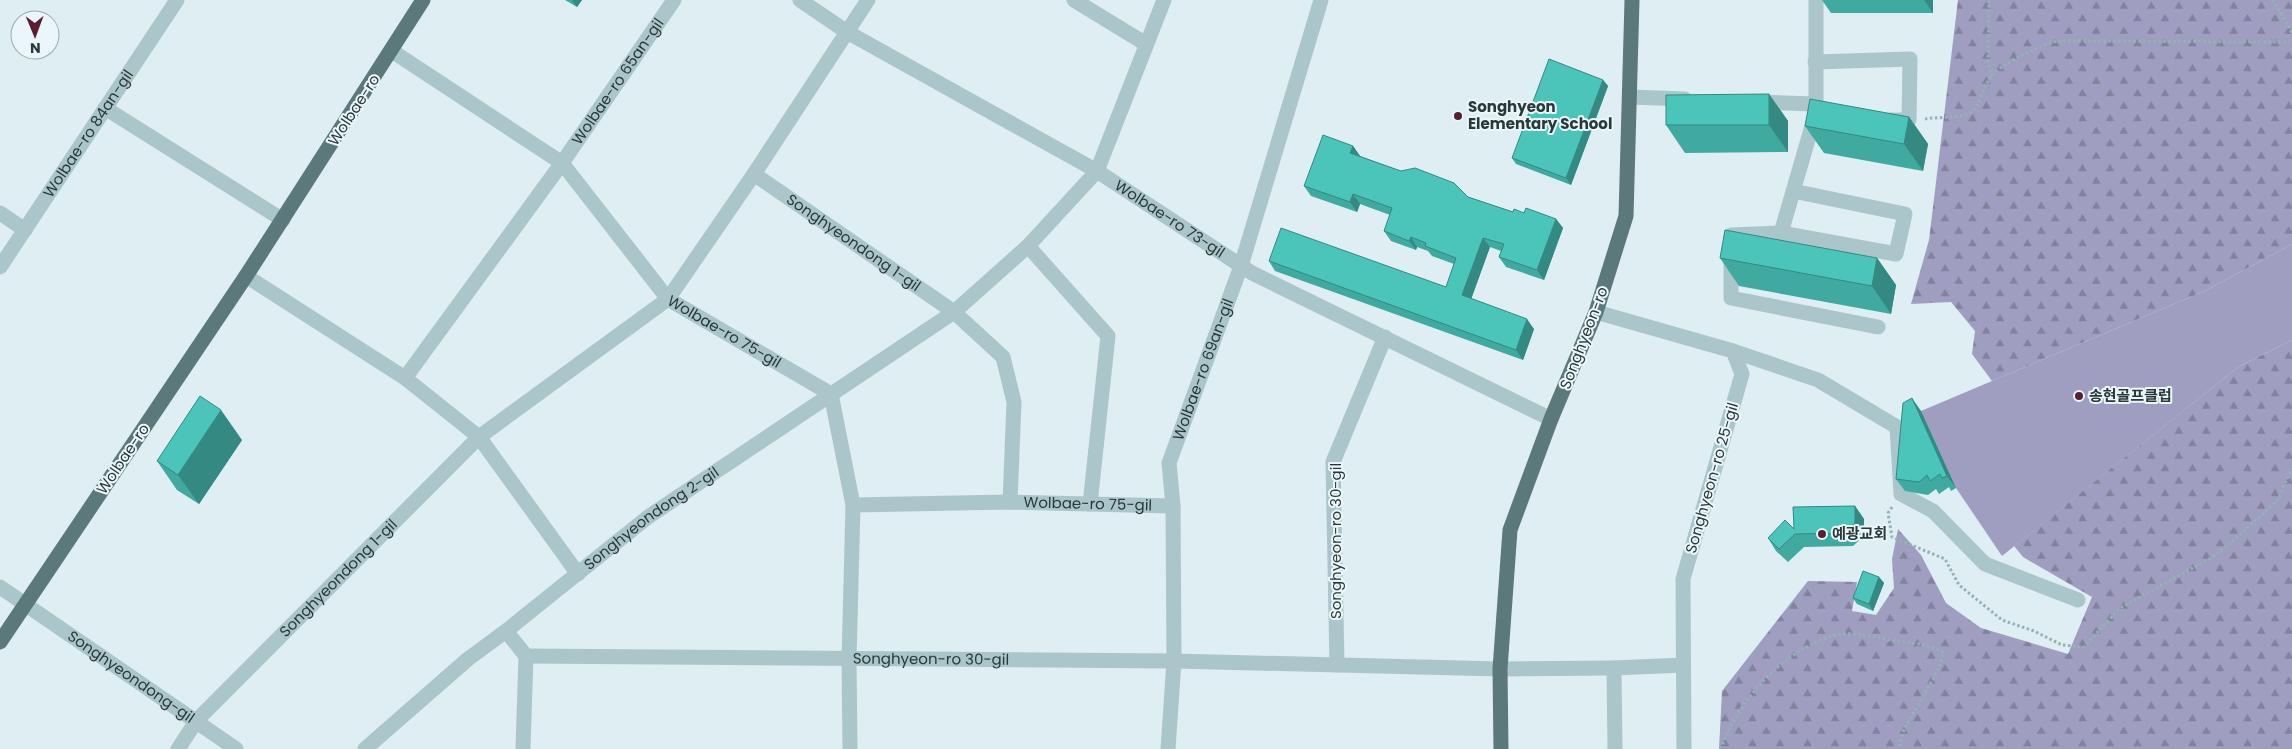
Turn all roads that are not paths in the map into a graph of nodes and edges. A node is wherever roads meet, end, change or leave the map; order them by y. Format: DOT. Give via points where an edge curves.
graph roads {
  1 [pos="178,0"];
  2 [pos="423,0"];
  3 [pos="674,0"];
  4 [pos="800,0"];
  5 [pos="868,0"];
  6 [pos="1074,0"];
  7 [pos="1164,0"];
  8 [pos="1321,0"];
  9 [pos="1632,0"];
  10 [pos="1816,0"];
  11 [pos="847,32"];
  12 [pos="1146,44"];
  13 [pos="392,51"];
  14 [pos="1815,62"];
  15 [pos="1630,97"];
  16 [pos="1697,99"];
  17 [pos="1736,101"];
  18 [pos="1814,104"];
  19 [pos="105,108"];
  20 [pos="1814,119"];
  21 [pos="1833,120"];
  22 [pos="1881,120"];
  23 [pos="562,163"];
  24 [pos="1097,170"];
  25 [pos="754,174"];
  26 [pos="1793,191"];
  27 [pos="0,213"];
  28 [pos="283,220"];
  29 [pos="25,230"];
  30 [pos="1781,233"];
  31 [pos="1028,246"];
  32 [pos="1240,266"];
  33 [pos="0,267"];
  34 [pos="246,276"];
  35 [pos="668,299"];
  36 [pos="954,312"];
  37 [pos="1596,312"];
  38 [pos="1878,327"];
  39 [pos="1385,338"];
  40 [pos="1733,351"];
  41 [pos="404,378"];
  42 [pos="831,394"];
  43 [pos="1551,419"];
  44 [pos="479,437"];
  45 [pos="1010,502"];
  46 [pos="1090,504"];
  47 [pos="853,505"];
  48 [pos="1173,506"];
  49 [pos="578,574"];
  50 [pos="0,586"];
  51 [pos="2078,600"];
  52 [pos="25,604"];
  53 [pos="506,632"];
  54 [pos="0,642"];
  55 [pos="526,656"];
  56 [pos="849,660"];
  57 [pos="1174,661"];
  58 [pos="1337,665"];
  59 [pos="1683,665"];
  60 [pos="1614,668"];
  61 [pos="1500,669"];
  62 [pos="197,720"];
  63 [pos="178,749"];
  64 [pos="236,749"];
  65 [pos="365,749"];
  66 [pos="523,749"];
  67 [pos="850,749"];
  68 [pos="1168,749"];
  69 [pos="1501,749"];
  70 [pos="1615,749"];
  71 [pos="1684,749"];
  1 -- 19 [label="street, Wolbae-ro 84an-gil"];
  2 -- 13 [label="main road, Wolbae-ro"];
  3 -- 23 [label="street, Wolbae-ro 65an-gil"];
  4 -- 11 [label="street, Wolbae-ro 73-gil"];
  5 -- 11 [label="street, Songhyeondong 1-gil"];
  6 -- 12 [label="street"];
  7 -- 12 [label="street"];
  8 -- 32 [label="street, Wolbae-ro 69an-gil"];
  9 -- 15 [label="main road, Songhyeon-ro"];
  10 -- 14 [label="street"];
  11 -- 24 [label="street, Wolbae-ro 73-gil"];
  11 -- 25 [label="street, Songhyeondong 1-gil"];
  12 -- 24 [label="street"];
  13 -- 23 [label="street, Wolbae-ro 75-gil"];
  13 -- 28 [label="main road, Wolbae-ro"];
  14 -- 18 [label="street"];
  14 -- 22 [label="street" via="1910,59 1909,120"];
  15 -- 16 [label="street"];
  15 -- 37 [label="main road, Songhyeon-ro" via="1626,216"];
  17 -- 18 [label="street"];
  18 -- 20 [label="street"];
  19 -- 28 [label="street"];
  19 -- 29 [label="street, Wolbae-ro 84an-gil"];
  20 -- 21 [label="street"];
  20 -- 26 [label="street"];
  23 -- 35 [label="street, Wolbae-ro 75-gil"];
  23 -- 41 [label="street"];
  24 -- 31 [label="street, Songhyeondong 2-gil"];
  24 -- 32 [label="street, Wolbae-ro 73-gil"];
  25 -- 35 [label="street, Songhyeondong 1-gil"];
  25 -- 36 [label="street, Songhyeondong 1-gil"];
  26 -- 30 [label="street"];
  26 -- 30 [label="street" via="1905,214 1896,254"];
  27 -- 29 [label="street"];
  28 -- 34 [label="main road, Wolbae-ro"];
  29 -- 33 [label="street, Wolbae-ro 84an-gil"];
  30 -- 38 [label="street" via="1731,235 1731,298"];
  31 -- 36 [label="street, Songhyeondong 2-gil"];
  31 -- 46 [label="street" via="1108,336"];
  32 -- 39 [label="street, Wolbae-ro 73-gil"];
  32 -- 48 [label="street, Wolbae-ro 69an-gil" via="1168,463"];
  34 -- 41 [label="street"];
  34 -- 52 [label="main road, Wolbae-ro"];
  35 -- 42 [label="street, Wolbae-ro 75-gil"];
  35 -- 44 [label="street, Songhyeondong 1-gil"];
  36 -- 42 [label="street, Songhyeondong 2-gil"];
  36 -- 45 [label="street" via="1003,357 1014,402"];
  37 -- 40 [label="street"];
  37 -- 43 [label="main road, Songhyeon-ro"];
  39 -- 43 [label="street, Wolbae-ro 73-gil"];
  39 -- 58 [label="street, Songhyeon-ro 30-gil" via="1333,462"];
  40 -- 51 [label="street" via="1818,380 1897,427 1901,494 1933,511 1985,564"];
  40 -- 59 [label="street, Songhyeon-ro 25-gil" via="1742,374 1683,579"];
  41 -- 44 [label="street"];
  42 -- 47 [label="street"];
  42 -- 49 [label="street, Songhyeondong 2-gil" via="648,517"];
  43 -- 61 [label="main road, Songhyeon-ro" via="1510,530"];
  44 -- 49 [label="street"];
  44 -- 62 [label="street, Songhyeondong 1-gil"];
  45 -- 46 [label="street, Wolbae-ro 75-gil"];
  45 -- 47 [label="street, Wolbae-ro 75-gil"];
  46 -- 48 [label="street, Wolbae-ro 75-gil"];
  47 -- 56 [label="street"];
  48 -- 57 [label="street, Wolbae-ro 69an-gil"];
  49 -- 53 [label="street, Songhyeondong 2-gil"];
  50 -- 52 [label="street, Songhyeondong-gil"];
  52 -- 54 [label="main road, Wolbae-ro"];
  52 -- 62 [label="street, Songhyeondong-gil"];
  53 -- 55 [label="street"];
  53 -- 65 [label="street, Songhyeondong 2-gil" via="468,659"];
  55 -- 56 [label="street, Songhyeon-ro 30-gil"];
  55 -- 66 [label="street"];
  56 -- 57 [label="street, Songhyeon-ro 30-gil"];
  56 -- 67 [label="street"];
  57 -- 58 [label="street, Songhyeon-ro 30-gil"];
  57 -- 68 [label="street, Wolbae-ro 69an-gil"];
  58 -- 61 [label="street, Songhyeon-ro 30-gil"];
  59 -- 60 [label="street"];
  59 -- 71 [label="street, Songhyeon-ro 25-gil"];
  60 -- 61 [label="street"];
  60 -- 70 [label="street"];
  61 -- 69 [label="main road, Songhyeon-ro"];
  62 -- 63 [label="street, Songhyeondong 1-gil"];
  62 -- 64 [label="street, Songhyeondong-gil"];
}
